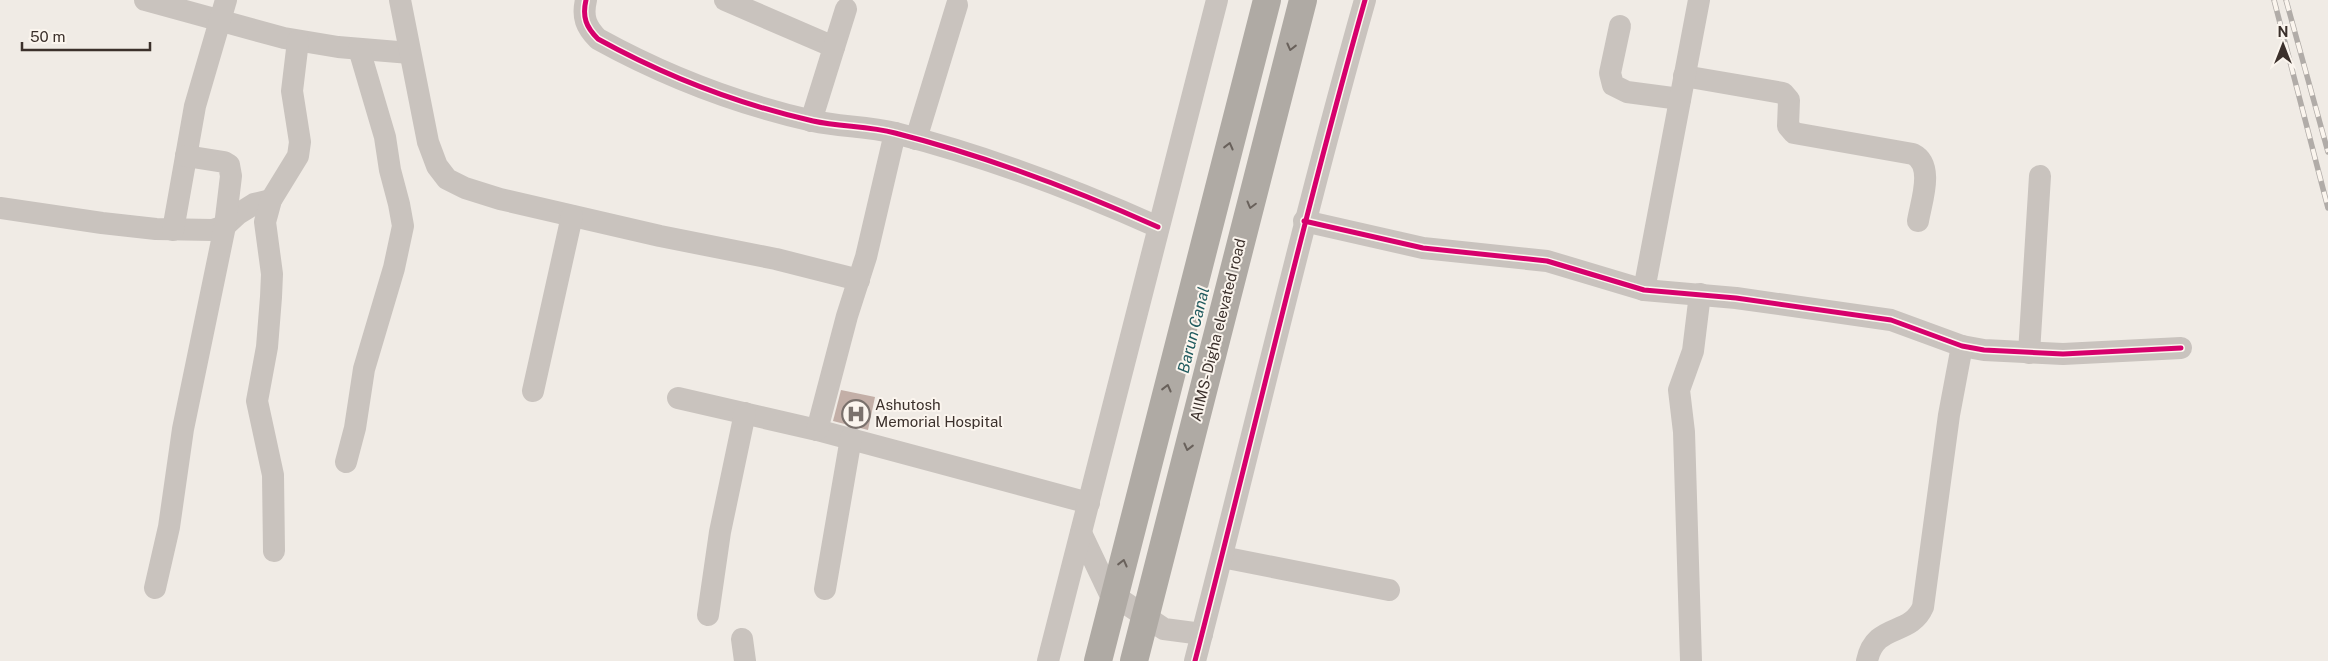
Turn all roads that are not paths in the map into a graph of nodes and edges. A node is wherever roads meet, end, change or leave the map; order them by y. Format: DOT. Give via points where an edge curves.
graph roads {
  1 [pos="145,0"];
  2 [pos="400,0"];
  3 [pos="586,0"];
  4 [pos="725,0"];
  5 [pos="1267,0"];
  6 [pos="1303,0"];
  7 [pos="1365,0"];
  8 [pos="1699,0"];
  9 [pos="1214,1"];
  10 [pos="957,5"];
  11 [pos="771,9"];
  12 [pos="846,9"];
  13 [pos="223,10"];
  14 [pos="1620,26"];
  15 [pos="298,41"];
  16 [pos="834,48"];
  17 [pos="359,49"];
  18 [pos="410,53"];
  19 [pos="1684,76"];
  20 [pos="1680,100"];
  21 [pos="811,121"];
  22 [pos="906,136"];
  23 [pos="186,156"];
  24 [pos="2040,176"];
  25 [pos="272,200"];
  26 [pos="0,208"];
  27 [pos="572,216"];
  28 [pos="1304,221"];
  29 [pos="1918,221"];
  30 [pos="225,226"];
  31 [pos="1158,227"];
  32 [pos="173,230"];
  33 [pos="859,280"];
  34 [pos="1644,290"];
  35 [pos="1700,294"];
  36 [pos="1962,346"];
  37 [pos="2181,348"];
  38 [pos="2029,353"];
  39 [pos="533,391"];
  40 [pos="678,398"];
  41 [pos="745,413"];
  42 [pos="817,430"];
  43 [pos="851,438"];
  44 [pos="346,462"];
  45 [pos="1089,503"];
  46 [pos="1081,533"];
  47 [pos="274,551"];
  48 [pos="1222,557"];
  49 [pos="154,588"];
  50 [pos="825,589"];
  51 [pos="1389,590"];
  52 [pos="708,615"];
  53 [pos="1202,634"];
  54 [pos="742,639"];
  55 [pos="745,661"];
  56 [pos="1048,661"];
  57 [pos="1098,661"];
  58 [pos="1134,661"];
  59 [pos="1195,661"];
  60 [pos="1691,661"];
  61 [pos="1867,661"];
  1 -- 13 [label="street"];
  2 -- 18 [label="street"];
  3 -- 21 [label="street" via="584,19 589,30 613,48 652,68 750,105"];
  4 -- 11 [label="street"];
  57 -- 5 [label="highway, one-way, bridge"];
  6 -- 58 [label="highway, AIIMS- Digha elevated road, one-way, bridge"];
  7 -- 28 [label="street"];
  8 -- 19 [label="street"];
  9 -- 31 [label="street"];
  10 -- 22 [label="street"];
  11 -- 16 [label="street"];
  12 -- 16 [label="street"];
  13 -- 15 [label="street"];
  13 -- 23 [label="street" via="195,106"];
  14 -- 20 [label="street" via="1610,73 1613,85 1627,92"];
  15 -- 17 [label="street"];
  15 -- 25 [label="street" via="292,91 300,142 298,156"];
  16 -- 21 [label="street"];
  17 -- 18 [label="street"];
  17 -- 44 [label="street" via="385,137 402,233 364,368"];
  18 -- 27 [label="street" via="428,142 437,166 448,179 500,199"];
  19 -- 20 [label="street"];
  19 -- 29 [label="street" via="1783,93 1789,100 1788,126 1794,133 1913,154 1920,158 1925,166 1925,177"];
  20 -- 34 [label="street"];
  21 -- 22 [label="street" via="869,127"];
  22 -- 31 [label="street" via="1005,165 1076,191"];
  22 -- 33 [label="street" via="878,211"];
  23 -- 30 [label="street" via="229,165 231,176"];
  23 -- 32 [label="street"];
  24 -- 38 [label="street"];
  25 -- 30 [label="street" via="247,208"];
  25 -- 47 [label="street" via="265,222 272,274 270,316 257,401 273,475"];
  26 -- 32 [label="street"];
  27 -- 33 [label="street"];
  27 -- 39 [label="street"];
  28 -- 34 [label="street" via="1423,248 1547,261"];
  28 -- 48 [label="street"];
  30 -- 32 [label="street" via="213,230"];
  30 -- 49 [label="street" via="184,429 169,527"];
  31 -- 45 [label="street"];
  33 -- 42 [label="street"];
  34 -- 35 [label="street"];
  35 -- 36 [label="street" via="1891,320"];
  35 -- 60 [label="street" via="1693,351 1679,390 1684,432"];
  36 -- 38 [label="street"];
  36 -- 61 [label="street" via="1947,424 1924,607 1912,623 1878,638"];
  37 -- 38 [label="street"];
  40 -- 41 [label="street"];
  41 -- 42 [label="street"];
  41 -- 52 [label="street" via="723,515"];
  42 -- 43 [label="street"];
  43 -- 45 [label="street"];
  43 -- 50 [label="street"];
  45 -- 46 [label="street"];
  46 -- 53 [label="street, bridge" via="1109,592 1164,629"];
  46 -- 56 [label="street"];
  48 -- 51 [label="street"];
  48 -- 53 [label="street"];
  53 -- 59 [label="street"];
  54 -- 55 [label="street"];
}
